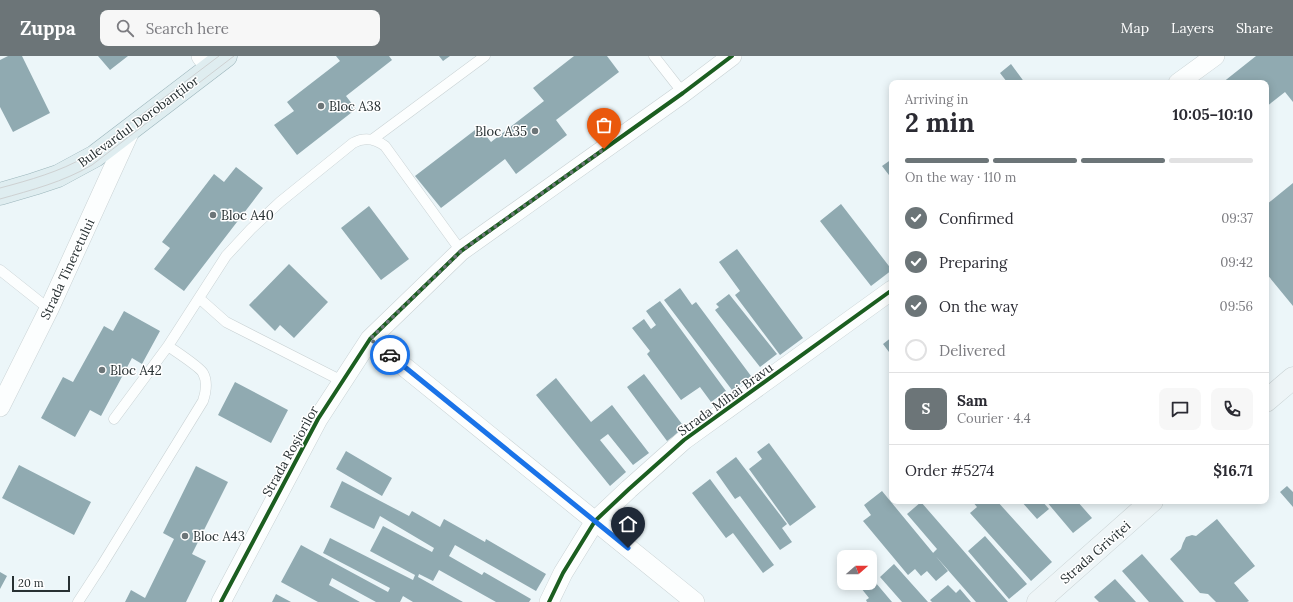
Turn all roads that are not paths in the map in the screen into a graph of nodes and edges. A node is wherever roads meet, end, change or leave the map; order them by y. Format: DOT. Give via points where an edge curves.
graph roads {
  1 [pos="485,56"];
  2 [pos="654,56"];
  3 [pos="732,56"];
  4 [pos="1215,56"];
  5 [pos="212,60"];
  6 [pos="1182,80"];
  7 [pos="683,93"];
  8 [pos="131,129"];
  9 [pos="373,139"];
  10 [pos="0,194"];
  11 [pos="461,251"];
  12 [pos="0,270"];
  13 [pos="889,292"];
  14 [pos="199,298"];
  15 [pos="49,308"];
  16 [pos="370,339"];
  17 [pos="168,346"];
  18 [pos="1293,378"];
  19 [pos="342,381"];
  20 [pos="1269,398"];
  21 [pos="0,407"];
  22 [pos="114,419"];
  23 [pos="1149,504"];
  24 [pos="595,521"];
  25 [pos="78,602"];
  26 [pos="221,602"];
  27 [pos="549,602"];
  28 [pos="695,602"];
  29 [pos="1038,602"];
  1 -- 9 [label="lane"];
  2 -- 7 [label="lane"];
  3 -- 7 [label="street, Strada Roșiorilor"];
  4 -- 6 [label="street"];
  5 -- 8 [label="main road, Bulevardul Dorobanților"];
  7 -- 11 [label="street, Strada Roșiorilor"];
  8 -- 10 [label="main road, Bulevardul Dorobanților" via="75,168"];
  8 -- 15 [label="street, Strada Tineretului"];
  9 -- 11 [label="lane" via="385,146"];
  9 -- 14 [label="lane" via="360,139 353,143 250,229 226,256"];
  11 -- 16 [label="street, Strada Roșiorilor"];
  12 -- 15 [label="lane"];
  13 -- 24 [label="street, Strada Mihai Bravu" via="684,440"];
  14 -- 17 [label="lane"];
  14 -- 19 [label="lane" via="226,322"];
  15 -- 21 [label="street, Strada Tineretului"];
  16 -- 19 [label="street, Strada Roșiorilor"];
  16 -- 24 [label="street"];
  17 -- 22 [label="lane"];
  17 -- 25 [label="lane" via="203,372 206,393"];
  18 -- 20 [label="main road"];
  19 -- 26 [label="street, Strada Roșiorilor" via="318,419"];
  23 -- 29 [label="main road, Strada Griviței"];
  24 -- 27 [label="street, Strada Mihai Bravu" via="563,573"];
  24 -- 28 [label="street"];
}
